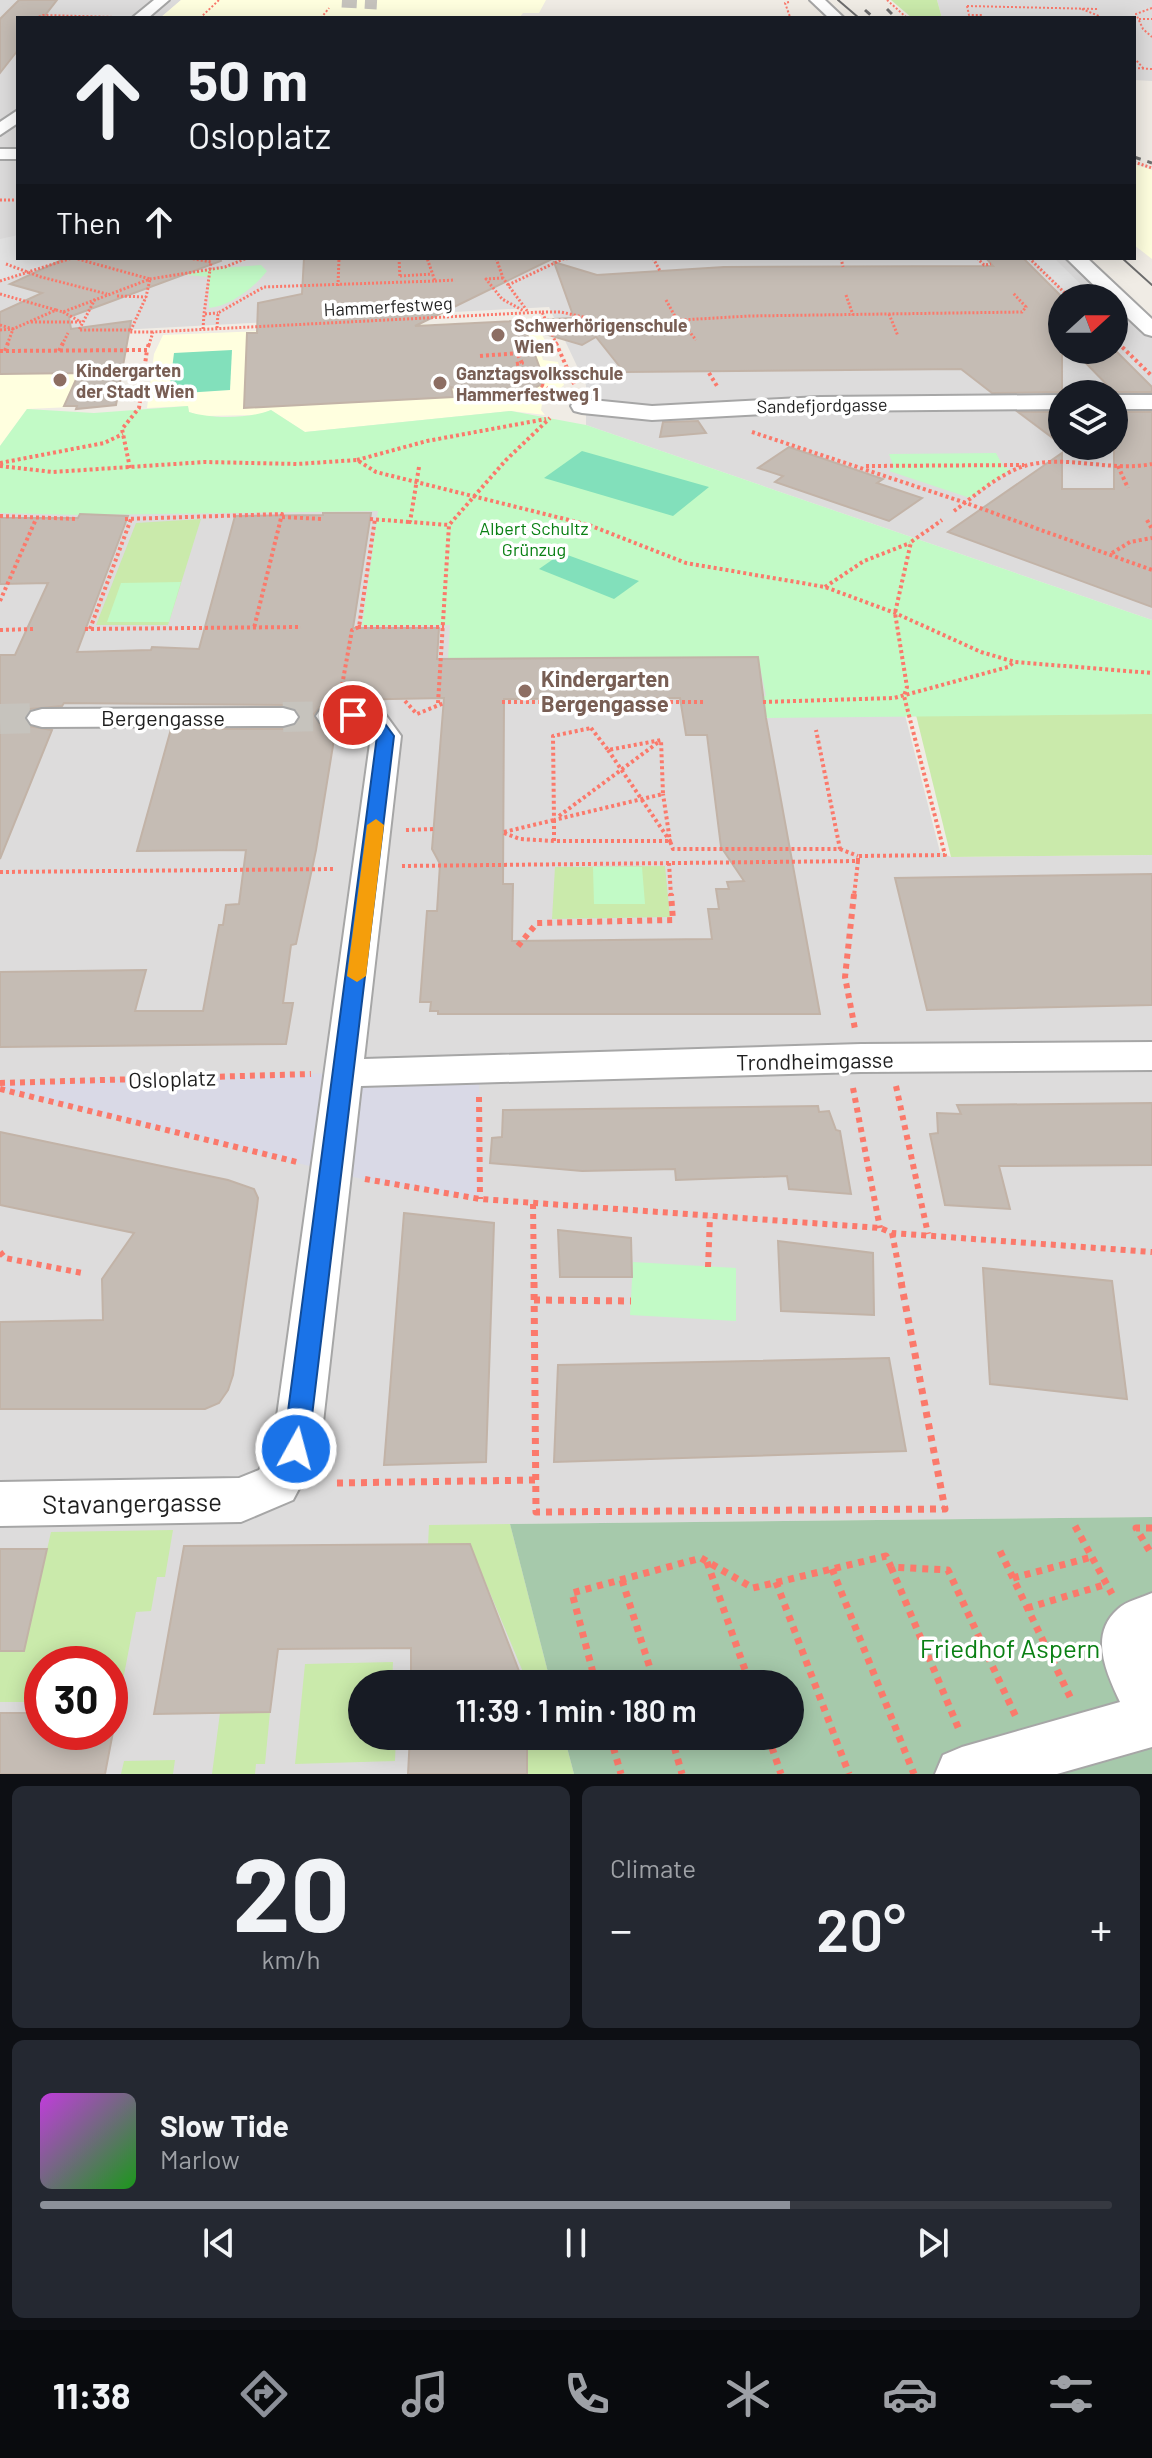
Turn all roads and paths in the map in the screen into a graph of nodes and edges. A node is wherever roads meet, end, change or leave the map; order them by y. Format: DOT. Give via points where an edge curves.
graph roads {
  1 [pos="162,0"];
  2 [pos="219,0"];
  3 [pos="887,0"];
  4 [pos="1093,0"];
  5 [pos="1149,0"];
  6 [pos="796,1"];
  7 [pos="1152,6"];
  8 [pos="329,8"];
  9 [pos="1081,9"];
  10 [pos="1097,9"];
  11 [pos="823,12"];
  12 [pos="52,16"];
  13 [pos="91,16"];
  14 [pos="142,16"];
  15 [pos="202,16"];
  16 [pos="323,16"];
  17 [pos="790,16"];
  18 [pos="905,16"];
  19 [pos="982,16"];
  20 [pos="1096,16"];
  21 [pos="1100,16"];
  22 [pos="1139,19"];
  23 [pos="1152,19"];
  24 [pos="1152,26"];
  25 [pos="1142,28"];
  26 [pos="1136,29"];
  27 [pos="1152,37"];
  28 [pos="1136,60"];
  29 [pos="1136,68"];
  30 [pos="1144,69"];
  31 [pos="1152,69"];
  32 [pos="16,117"];
  33 [pos="0,130"];
  34 [pos="67,260"];
  35 [pos="80,260"];
  36 [pos="200,260"];
  37 [pos="240,260"];
  38 [pos="339,260"];
  39 [pos="399,260"];
  40 [pos="428,260"];
  41 [pos="497,260"];
  42 [pos="559,260"];
  43 [pos="654,260"];
  44 [pos="841,260"];
  45 [pos="979,260"];
  46 [pos="1078,260"];
  47 [pos="1102,260"];
  48 [pos="1029,261"];
  49 [pos="6,264"];
  50 [pos="991,264"];
  51 [pos="843,267"];
  52 [pos="208,270"];
  53 [pos="660,271"];
  54 [pos="28,272"];
  55 [pos="432,274"];
  56 [pos="400,276"];
  57 [pos="503,278"];
  58 [pos="150,279"];
  59 [pos="455,280"];
  60 [pos="0,281"];
  61 [pos="435,281"];
  62 [pos="400,283"];
  63 [pos="1054,284"];
  64 [pos="508,285"];
  65 [pos="338,286"];
  66 [pos="1013,293"];
  67 [pos="0,294"];
  68 [pos="113,295"];
  69 [pos="846,295"];
  70 [pos="146,297"];
  71 [pos="96,298"];
  72 [pos="666,300"];
  73 [pos="1152,306"];
  74 [pos="56,310"];
  75 [pos="63,312"];
  76 [pos="542,312"];
  77 [pos="218,313"];
  78 [pos="528,313"];
  79 [pos="204,314"];
  80 [pos="889,314"];
  81 [pos="853,315"];
  82 [pos="679,320"];
  83 [pos="28,322"];
  84 [pos="82,322"];
  85 [pos="0,327"];
  86 [pos="217,328"];
  87 [pos="13,329"];
  88 [pos="203,329"];
  89 [pos="131,330"];
  90 [pos="1152,330"];
  91 [pos="153,332"];
  92 [pos="68,333"];
  93 [pos="898,336"];
  94 [pos="696,340"];
  95 [pos="147,350"];
  96 [pos="559,350"];
  97 [pos="3,351"];
  98 [pos="59,351"];
  99 [pos="517,353"];
  100 [pos="1128,353"];
  101 [pos="480,356"];
  102 [pos="516,364"];
  103 [pos="1152,376"];
  104 [pos="541,385"];
  105 [pos="559,394"];
  106 [pos="1048,402"];
  107 [pos="1128,402"];
  108 [pos="1152,402"];
  109 [pos="582,406"];
  110 [pos="737,428"];
  111 [pos="123,434"];
  112 [pos="357,460"];
  113 [pos="1152,464"];
  114 [pos="0,465"];
  115 [pos="1025,465"];
  116 [pos="860,466"];
  117 [pos="1118,466"];
  118 [pos="419,467"];
  119 [pos="130,468"];
  120 [pos="416,483"];
  121 [pos="1128,488"];
  122 [pos="476,496"];
  123 [pos="966,503"];
  124 [pos="954,511"];
  125 [pos="0,516"];
  126 [pos="282,517"];
  127 [pos="36,519"];
  128 [pos="78,519"];
  129 [pos="323,519"];
  130 [pos="942,520"];
  131 [pos="1147,520"];
  132 [pos="410,522"];
  133 [pos="449,525"];
  134 [pos="1152,529"];
  135 [pos="1152,538"];
  136 [pos="911,542"];
  137 [pos="1111,554"];
  138 [pos="1152,570"];
  139 [pos="825,587"];
  140 [pos="0,601"];
  141 [pos="895,613"];
  142 [pos="301,627"];
  143 [pos="356,627"];
  144 [pos="444,627"];
  145 [pos="254,628"];
  146 [pos="33,629"];
  147 [pos="0,630"];
  148 [pos="1015,662"];
  149 [pos="1152,673"];
  150 [pos="904,696"];
  151 [pos="405,701"];
  152 [pos="502,702"];
  153 [pos="705,702"];
  154 [pos="763,702"];
  155 [pos="335,708"];
  156 [pos="283,717"];
  157 [pos="42,718"];
  158 [pos="816,730"];
  159 [pos="661,740"];
  160 [pos="608,750"];
  161 [pos="621,771"];
  162 [pos="663,794"];
  163 [pos="639,799"];
  164 [pos="555,819"];
  165 [pos="434,829"];
  166 [pos="405,830"];
  167 [pos="554,841"];
  168 [pos="670,841"];
  169 [pos="840,849"];
  170 [pos="858,858"];
  171 [pos="669,863"];
  172 [pos="371,868"];
  173 [pos="0,872"];
  174 [pos="518,946"];
  175 [pos="1152,1056"];
  176 [pos="857,1070"];
  177 [pos="344,1073"];
  178 [pos="478,1079"];
  179 [pos="895,1081"];
  180 [pos="0,1086"];
  181 [pos="331,1170"];
  182 [pos="480,1199"];
  183 [pos="533,1204"];
  184 [pos="710,1217"];
  185 [pos="880,1228"];
  186 [pos="892,1233"];
  187 [pos="928,1234"];
  188 [pos="0,1252"];
  189 [pos="1152,1252"];
  190 [pos="708,1267"];
  191 [pos="82,1273"];
  192 [pos="534,1300"];
  193 [pos="631,1301"];
  194 [pos="536,1480"];
  195 [pos="337,1483"];
  196 [pos="0,1504"];
  197 [pos="1075,1526"];
  198 [pos="1152,1528"];
  199 [pos="1000,1551"];
  200 [pos="1152,1555"];
  201 [pos="1092,1557"];
  202 [pos="707,1561"];
  203 [pos="891,1567"];
  204 [pos="832,1569"];
  205 [pos="1013,1578"];
  206 [pos="622,1580"];
  207 [pos="776,1582"];
  208 [pos="1107,1584"];
  209 [pos="1027,1608"];
  210 [pos="1142,1624"];
  211 [pos="592,1670"];
  212 [pos="651,1670"];
  213 [pos="745,1670"];
  214 [pos="1152,1709"];
  215 [pos="1152,1720"];
  216 [pos="1090,1738"];
  217 [pos="614,1750"];
  218 [pos="675,1750"];
  219 [pos="773,1750"];
  220 [pos="1033,1754"];
  221 [pos="970,1772"];
  222 [pos="621,1774"];
  223 [pos="682,1774"];
  224 [pos="781,1774"];
  225 [pos="849,1774"];
  226 [pos="914,1774"];
  1 -- 14 [label="street"];
  2 -- 15 [label="path"];
  3 -- 18 [label="path"];
  4 -- 10 [label="path"];
  5 -- 7 [label="path"];
  6 -- 11 [label="street"];
  6 -- 17 [label="path" via="785,3"];
  7 -- 22 [label="path" via="1136,14"];
  8 -- 16 [label="path"];
  9 -- 10 [label="path"];
  9 -- 19 [label="path" via="967,6 969,15"];
  9 -- 20 [label="path"];
  10 -- 21 [label="path"];
  12 -- 13 [label="path"];
  22 -- 23 [label="path"];
  22 -- 25 [label="path"];
  24 -- 25 [label="path"];
  25 -- 26 [label="path"];
  25 -- 27 [label="path"];
  28 -- 30 [label="path"];
  29 -- 30 [label="path"];
  30 -- 31 [label="path"];
  32 -- 33 [label="street"];
  34 -- 54 [label="path"];
  35 -- 58 [label="path"];
  36 -- 52 [label="path" via="211,262"];
  37 -- 52 [label="path"];
  38 -- 65 [label="path"];
  39 -- 56 [label="path"];
  40 -- 55 [label="path"];
  41 -- 57 [label="path"];
  42 -- 64 [label="path"];
  43 -- 53 [label="path"];
  44 -- 51 [label="path"];
  45 -- 50 [label="path"];
  46 -- 90 [label="street"];
  47 -- 73 [label="street"];
  48 -- 63 [label="path"];
  49 -- 54 [label="path"];
  52 -- 58 [label="path"];
  52 -- 79 [label="path"];
  54 -- 60 [label="path"];
  54 -- 68 [label="path"];
  55 -- 56 [label="path"];
  55 -- 61 [label="path"];
  56 -- 62 [label="path"];
  57 -- 64 [label="path"];
  57 -- 78 [label="path" via="486,279 513,308"];
  58 -- 68 [label="path"];
  58 -- 70 [label="path"];
  59 -- 61 [label="path"];
  61 -- 62 [label="path"];
  62 -- 65 [label="path"];
  64 -- 78 [label="path"];
  65 -- 77 [label="path" via="264,287"];
  66 -- 80 [label="path, Hammerfestweg" via="1026,307 1022,312"];
  67 -- 74 [label="path"];
  68 -- 70 [label="path"];
  68 -- 71 [label="path"];
  69 -- 81 [label="path"];
  70 -- 89 [label="path"];
  71 -- 75 [label="path"];
  71 -- 84 [label="path"];
  72 -- 82 [label="path"];
  74 -- 75 [label="path"];
  74 -- 83 [label="path"];
  75 -- 84 [label="path"];
  76 -- 78 [label="path, Hammerfestweg"];
  76 -- 82 [label="path, Hammerfestweg" via="614,324"];
  76 -- 96 [label="path"];
  77 -- 79 [label="path"];
  77 -- 86 [label="path"];
  78 -- 86 [label="path, Hammerfestweg"];
  79 -- 88 [label="path"];
  80 -- 81 [label="path, Hammerfestweg"];
  80 -- 93 [label="path"];
  81 -- 82 [label="path, Hammerfestweg"];
  82 -- 94 [label="path"];
  83 -- 84 [label="path"];
  83 -- 87 [label="path"];
  84 -- 89 [label="path, Hammerfestweg" via="79,330"];
  85 -- 87 [label="path"];
  86 -- 88 [label="path, Hammerfestweg"];
  87 -- 97 [label="path"];
  88 -- 91 [label="path, Hammerfestweg"];
  89 -- 91 [label="path, Hammerfestweg"];
  91 -- 95 [label="path"];
  92 -- 98 [label="path"];
  95 -- 98 [label="path"];
  95 -- 111 [label="path" via="139,408 125,422"];
  96 -- 99 [label="path"];
  96 -- 109 [label="path"];
  97 -- 98 [label="path"];
  99 -- 101 [label="path"];
  99 -- 102 [label="path" via="522,363"];
  100 -- 103 [label="path"];
  104 -- 105 [label="path"];
  106 -- 109 [label="street, Sandefjordgasse" via="820,404 652,413"];
  107 -- 108 [label="street"];
  110 -- 116 [label="path"];
  111 -- 114 [label="path" via="104,443"];
  111 -- 119 [label="path"];
  112 -- 119 [label="path"];
  112 -- 120 [label="path" via="376,472"];
  112 -- 122 [label="path" via="396,445 552,417"];
  113 -- 117 [label="path"];
  114 -- 119 [label="path" via="53,472"];
  115 -- 116 [label="path"];
  115 -- 117 [label="path" via="1051,461"];
  115 -- 123 [label="path"];
  116 -- 123 [label="path"];
  117 -- 121 [label="path"];
  118 -- 120 [label="path"];
  120 -- 122 [label="path"];
  120 -- 132 [label="path"];
  122 -- 133 [label="path"];
  122 -- 139 [label="path" via="589,525 686,563"];
  123 -- 124 [label="path"];
  123 -- 137 [label="path"];
  125 -- 127 [label="path"];
  126 -- 129 [label="path"];
  126 -- 145 [label="path"];
  126 -- 145 [label="path" via="276,513 128,519 88,629"];
  127 -- 128 [label="path"];
  127 -- 140 [label="path"];
  130 -- 136 [label="path"];
  131 -- 134 [label="path"];
  132 -- 133 [label="path"];
  132 -- 143 [label="path" via="372,519"];
  133 -- 144 [label="path"];
  135 -- 137 [label="path" via="1130,542"];
  136 -- 139 [label="path" via="864,561"];
  136 -- 141 [label="path"];
  137 -- 138 [label="path"];
  139 -- 141 [label="path"];
  141 -- 148 [label="path"];
  141 -- 150 [label="path"];
  142 -- 145 [label="path"];
  143 -- 144 [label="path"];
  143 -- 155 [label="path"];
  144 -- 151 [label="path" via="441,703 417,714"];
  146 -- 147 [label="path"];
  148 -- 149 [label="path"];
  148 -- 150 [label="path"];
  150 -- 154 [label="path"];
  150 -- 170 [label="path" via="945,855"];
  152 -- 153 [label="path"];
  155 -- 172 [label="street" via="374,720 386,736"];
  156 -- 157 [label="street, Bergengasse"];
  158 -- 169 [label="path"];
  159 -- 160 [label="path"];
  159 -- 161 [label="path"];
  159 -- 162 [label="path"];
  160 -- 161 [label="path"];
  160 -- 164 [label="path" via="591,728 553,736"];
  161 -- 163 [label="path"];
  161 -- 164 [label="path"];
  162 -- 163 [label="path"];
  162 -- 168 [label="path"];
  163 -- 164 [label="path"];
  163 -- 168 [label="path"];
  164 -- 167 [label="path"];
  164 -- 167 [label="path" via="504,832 520,839"];
  165 -- 166 [label="path"];
  167 -- 168 [label="path"];
  168 -- 169 [label="path" via="673,849"];
  169 -- 170 [label="path"];
  170 -- 171 [label="path"];
  170 -- 176 [label="path" via="845,977"];
  171 -- 172 [label="path"];
  171 -- 174 [label="path" via="673,920 537,923"];
  172 -- 173 [label="path"];
  172 -- 177 [label="street"];
  175 -- 176 [label="street, Trondheimgasse"];
  176 -- 178 [label="street, Trondheimgasse"];
  176 -- 185 [label="path"];
  177 -- 178 [label="street"];
  177 -- 180 [label="path, Osloplatz"];
  177 -- 181 [label="street"];
  178 -- 182 [label="path"];
  179 -- 187 [label="path"];
  180 -- 181 [label="path"];
  181 -- 182 [label="path"];
  181 -- 196 [label="street, Stavangergasse" via="296,1449 276,1485 241,1500"];
  182 -- 183 [label="path"];
  183 -- 184 [label="path"];
  183 -- 192 [label="path"];
  184 -- 185 [label="path"];
  184 -- 190 [label="path"];
  185 -- 186 [label="path"];
  186 -- 187 [label="path"];
  186 -- 194 [label="path" via="945,1509 536,1512"];
  187 -- 189 [label="path"];
  188 -- 191 [label="path" via="5,1258"];
  192 -- 193 [label="path"];
  192 -- 194 [label="path"];
  194 -- 195 [label="path"];
  197 -- 201 [label="path"];
  198 -- 200 [label="path" via="1136,1528"];
  199 -- 205 [label="path"];
  201 -- 205 [label="path"];
  201 -- 208 [label="path"];
  202 -- 206 [label="path" via="701,1558"];
  202 -- 207 [label="path" via="753,1588"];
  202 -- 213 [label="path"];
  203 -- 204 [label="path" via="886,1556"];
  203 -- 220 [label="path" via="948,1570"];
  203 -- 221 [label="path"];
  204 -- 207 [label="path"];
  204 -- 226 [label="path"];
  205 -- 209 [label="path"];
  206 -- 211 [label="path" via="572,1593"];
  206 -- 212 [label="path"];
  207 -- 225 [label="path"];
  208 -- 209 [label="path"];
  208 -- 210 [label="path"];
  209 -- 216 [label="path"];
  210 -- 214 [label="street" via="1126,1641 1127,1659"];
  215 -- 216 [label="street"];
  216 -- 220 [label="street"];
  217 -- 222 [label="path"];
  218 -- 223 [label="path"];
  219 -- 224 [label="path"];
  220 -- 221 [label="street"];
}
